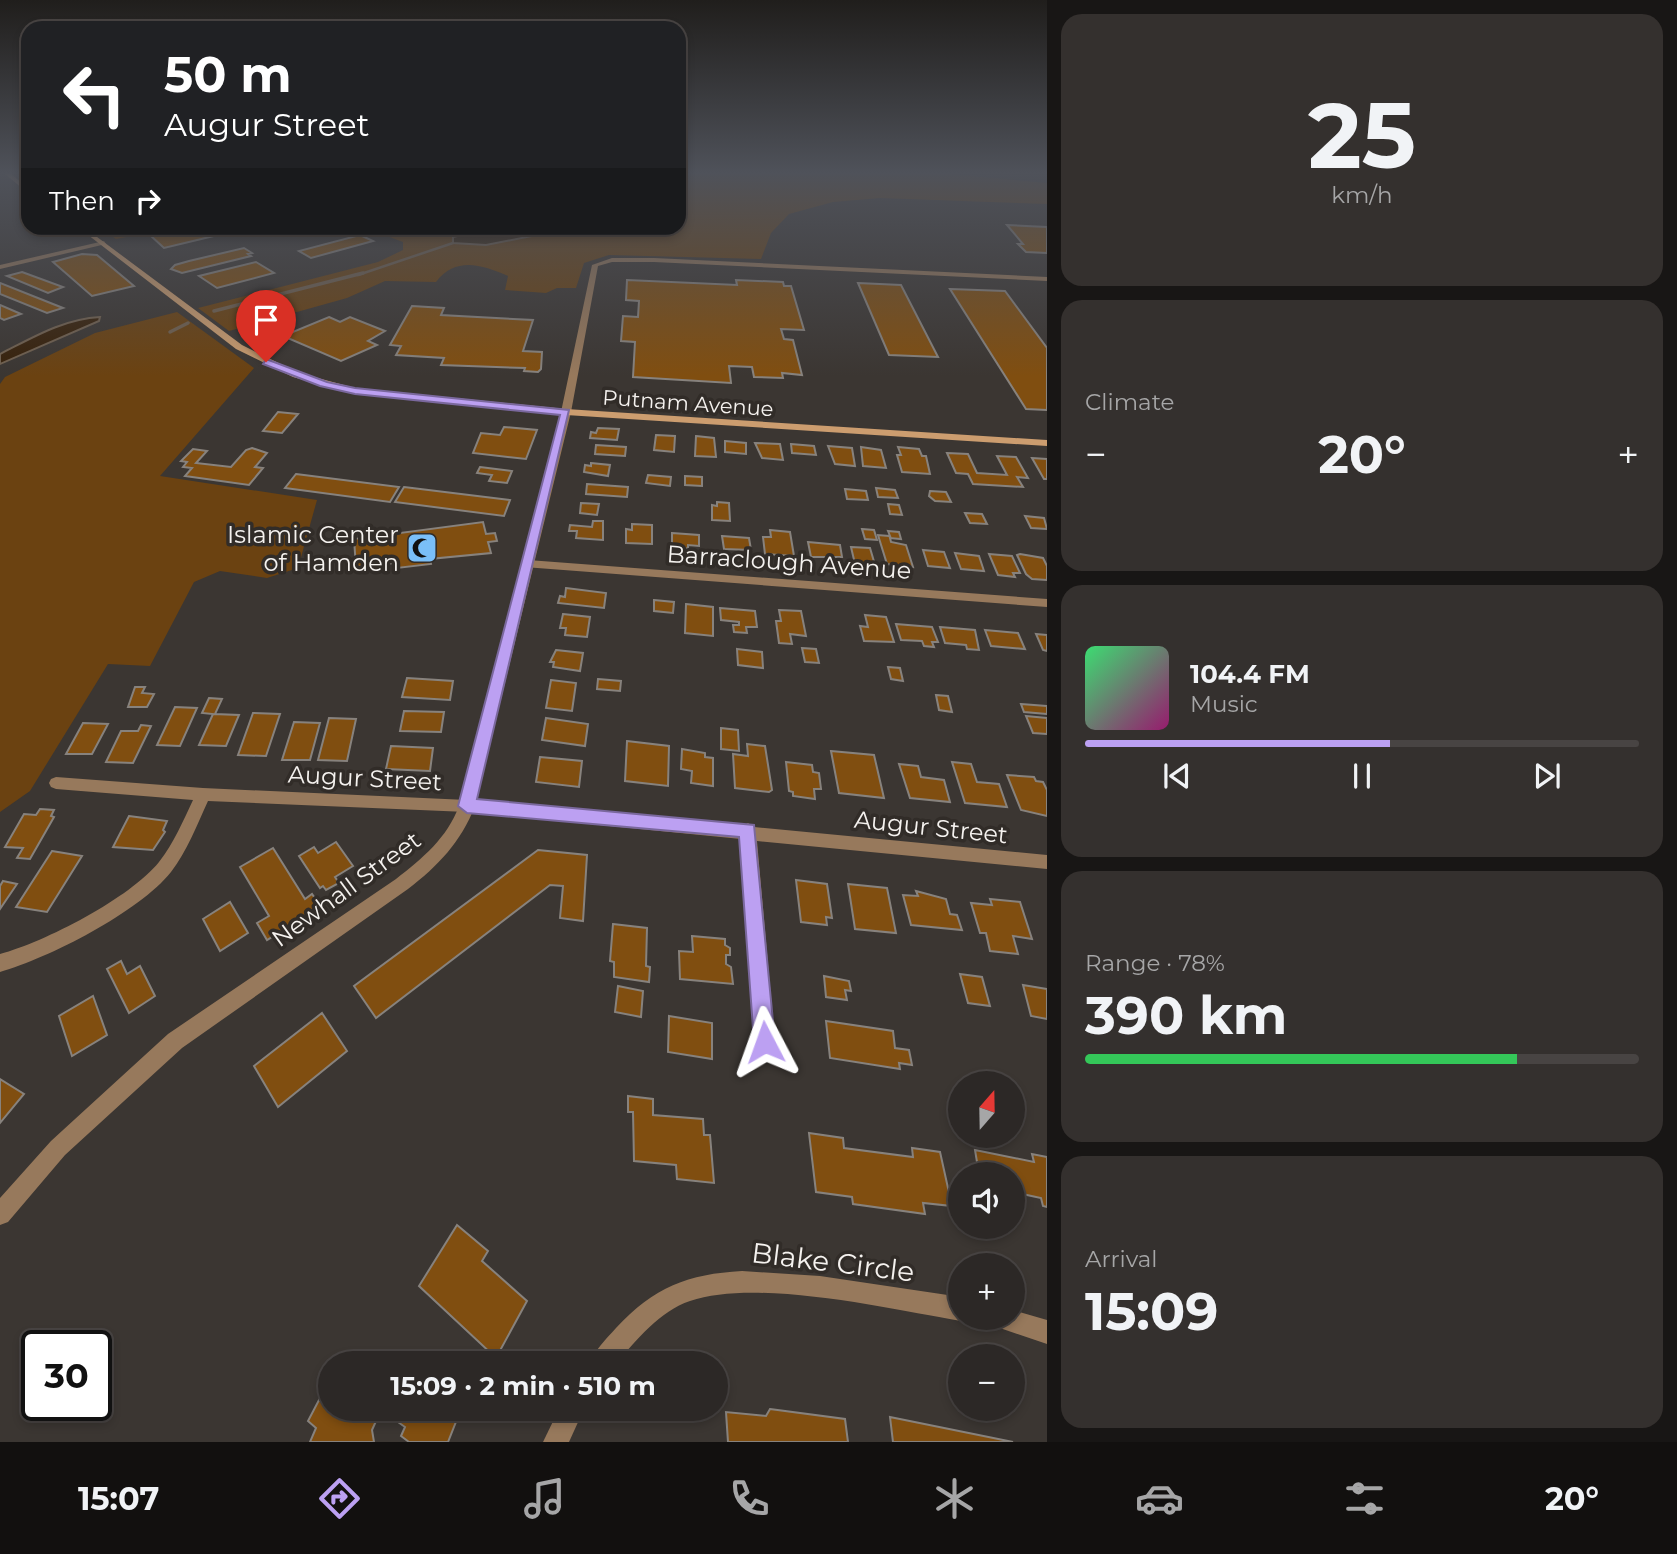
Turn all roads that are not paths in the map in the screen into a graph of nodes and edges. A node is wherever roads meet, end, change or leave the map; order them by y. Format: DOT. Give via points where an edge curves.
graph roads {
  1 [pos="103,243"];
  2 [pos="0,267"];
  3 [pos="1047,279"];
  4 [pos="566,412"];
  5 [pos="1047,443"];
  6 [pos="528,564"];
  7 [pos="1047,603"];
  8 [pos="56,783"];
  9 [pos="203,794"];
  10 [pos="467,806"];
  11 [pos="748,830"];
  12 [pos="1047,862"];
  13 [pos="0,963"];
  14 [pos="765,1042"];
  15 [pos="0,1214"];
  16 [pos="948,1308"];
  17 [pos="1025,1325"];
  18 [pos="1047,1332"];
  19 [pos="611,1351"];
  20 [pos="566,1421"];
  21 [pos="556,1442"];
  1 -- 2 [label="street"];
  1 -- 4 [label="main road, Putnam Avenue" via="239,347 296,375 387,396"];
  3 -- 4 [label="street, Newhall Street" via="653,260 603,262 593,269"];
  4 -- 5 [label="main road, Putnam Avenue"];
  4 -- 6 [label="street, Newhall Street"];
  6 -- 7 [label="street, Barraclough Avenue"];
  6 -- 10 [label="street, Newhall Street"];
  8 -- 9 [label="street, Augur Street"];
  9 -- 10 [label="street, Augur Street"];
  9 -- 13 [label="street" via="177,849 158,875 53,941"];
  10 -- 11 [label="street, Augur Street"];
  10 -- 15 [label="street, Newhall Street" via="450,841 433,860 175,1041 58,1148"];
  11 -- 12 [label="street, Augur Street"];
  11 -- 14 [label="street"];
  16 -- 19 [label="street, Blake Circle" via="786,1284 723,1282 688,1289 655,1307 626,1331"];
  17 -- 18 [label="street"];
  20 -- 21 [label="street"];
}
